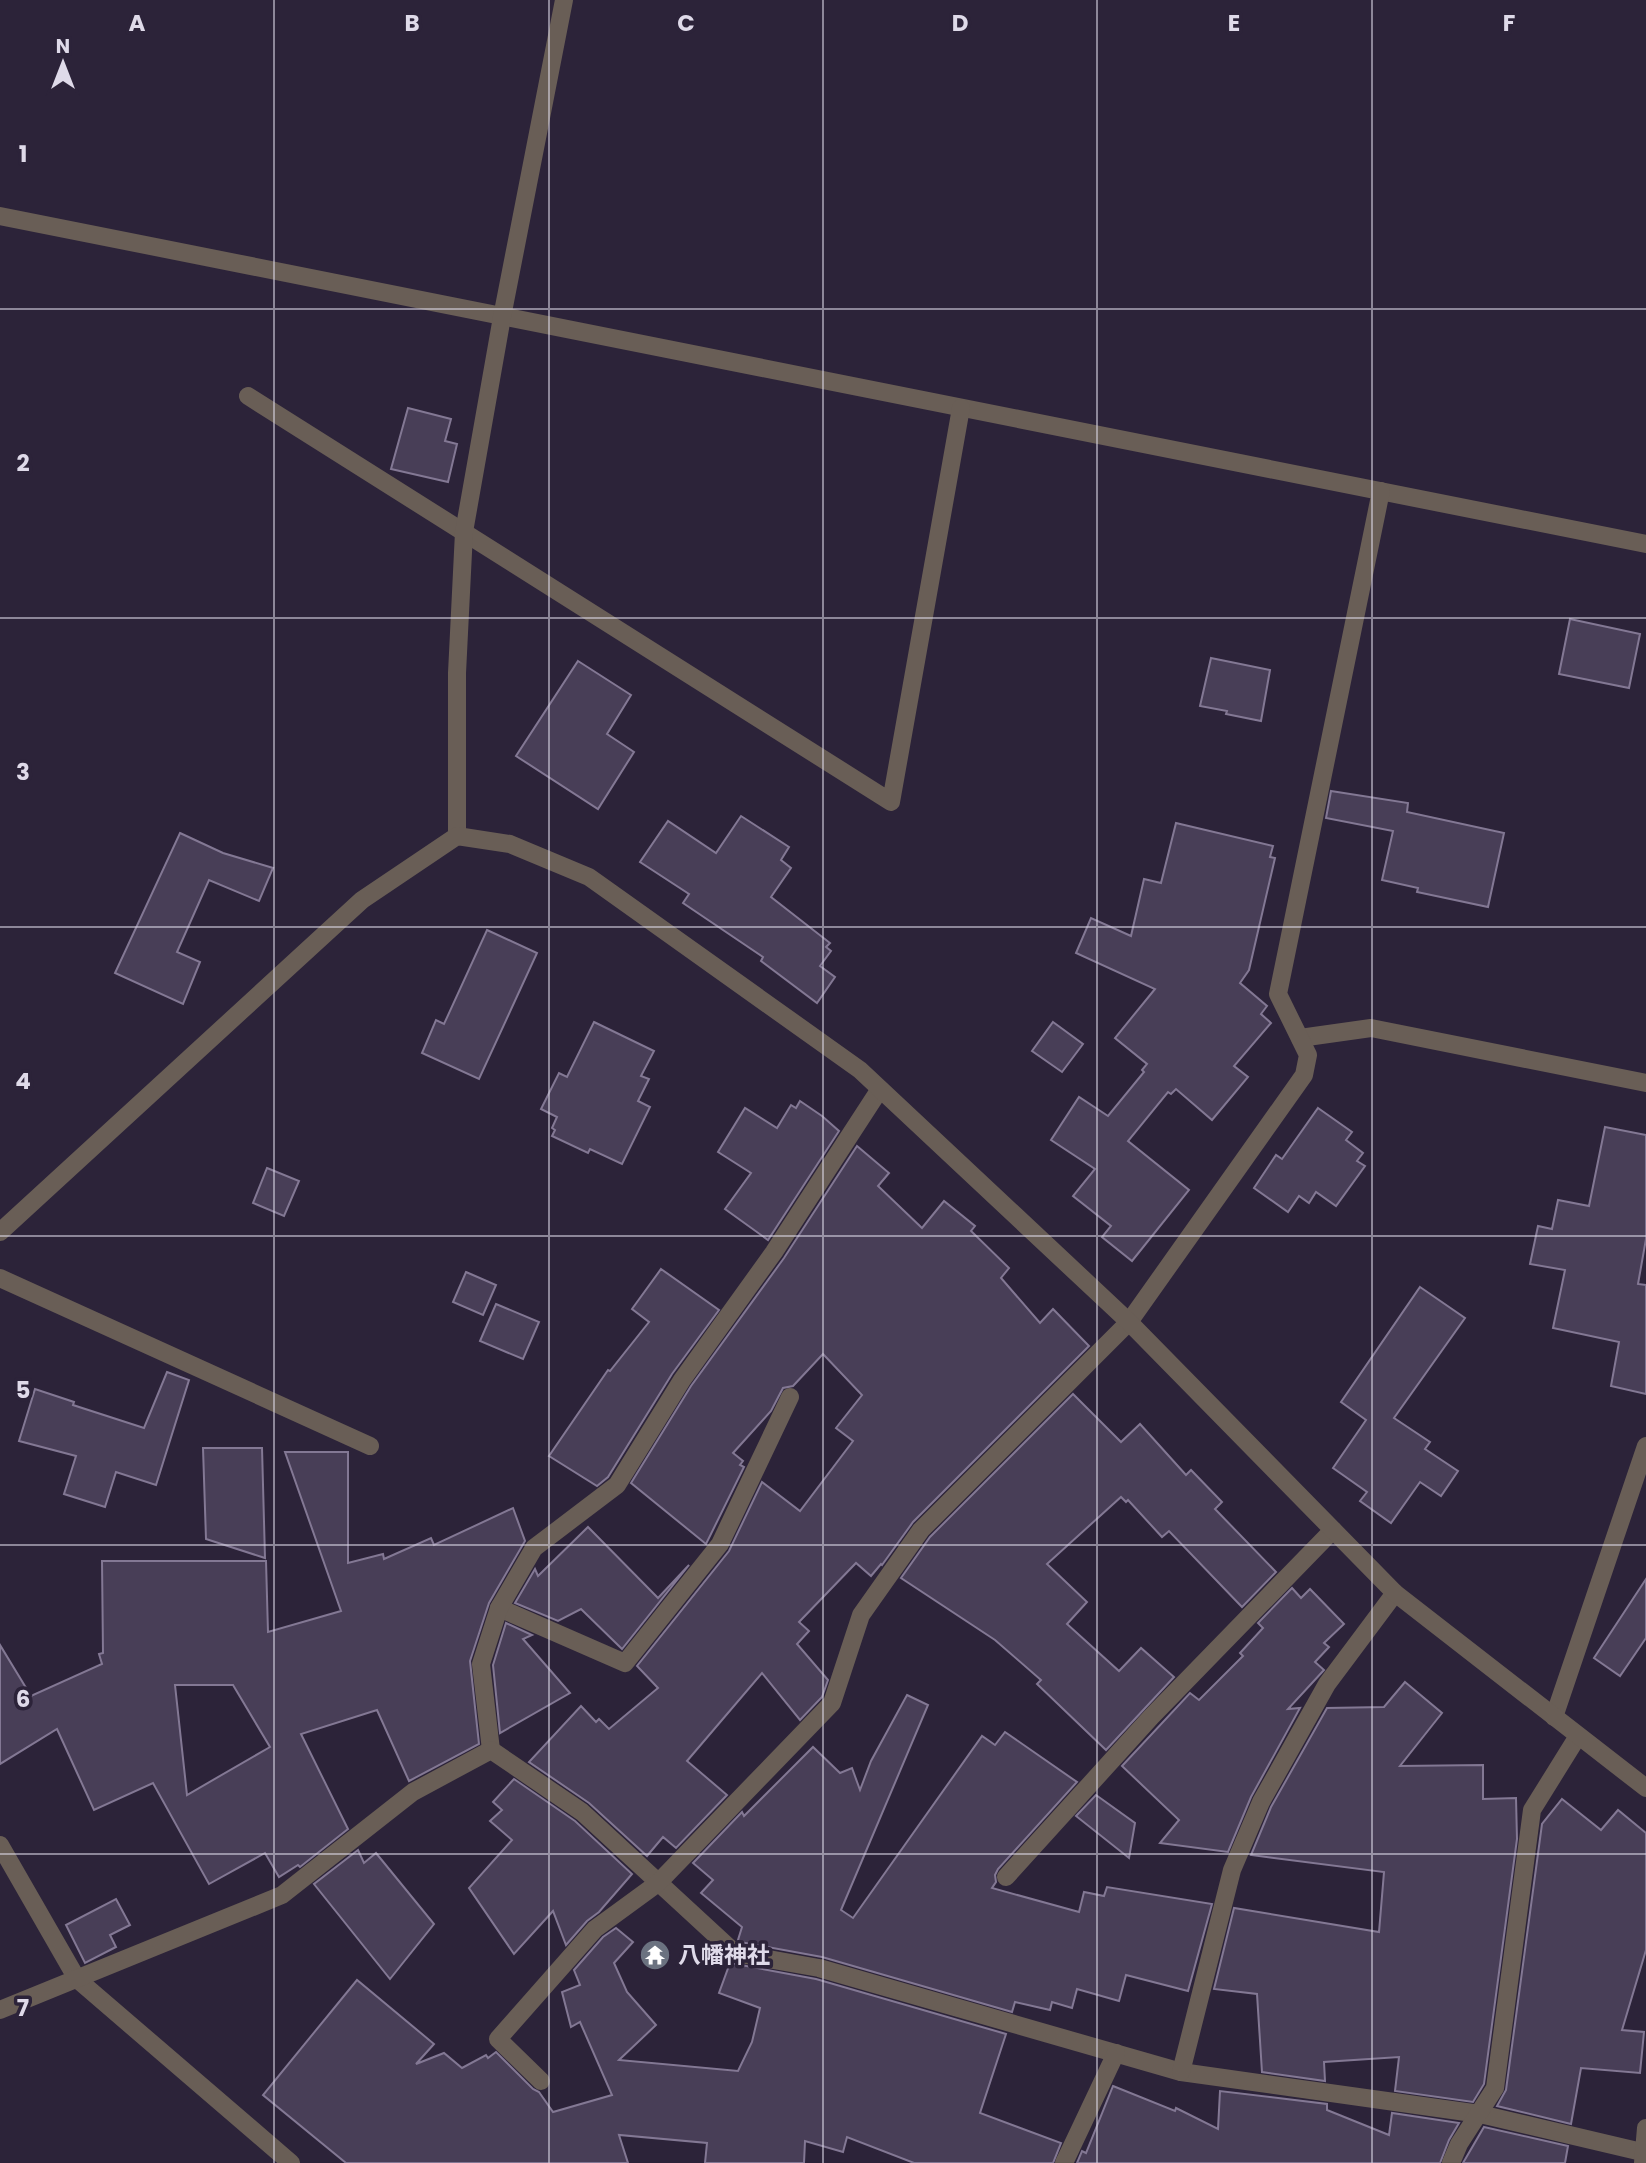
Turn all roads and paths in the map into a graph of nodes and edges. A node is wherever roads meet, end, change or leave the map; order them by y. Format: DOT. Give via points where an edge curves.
graph roads {
  1 [pos="564,0"];
  2 [pos="0,216"];
  3 [pos="502,317"];
  4 [pos="248,396"];
  5 [pos="961,408"];
  6 [pos="1381,491"];
  7 [pos="464,532"];
  8 [pos="1646,544"];
  9 [pos="457,836"];
  10 [pos="1300,1038"];
  11 [pos="1646,1083"];
  12 [pos="880,1089"];
  13 [pos="0,1233"];
  14 [pos="0,1278"];
  15 [pos="1129,1322"];
  16 [pos="790,1397"];
  17 [pos="370,1446"];
  18 [pos="1646,1446"];
  19 [pos="1333,1530"];
  20 [pos="1395,1593"];
  21 [pos="499,1608"];
  22 [pos="1554,1717"];
  23 [pos="1578,1736"];
  24 [pos="491,1750"];
  25 [pos="1646,1788"];
  26 [pos="0,1845"];
  27 [pos="1006,1877"];
  28 [pos="659,1883"];
  29 [pos="77,1979"];
  30 [pos="0,2010"];
  31 [pos="1116,2053"];
  32 [pos="1181,2072"];
  33 [pos="541,2081"];
  34 [pos="1480,2114"];
  35 [pos="1646,2128"];
  36 [pos="1644,2156"];
  37 [pos="291,2163"];
  38 [pos="1064,2163"];
  39 [pos="1451,2163"];
  1 -- 3 [label="street"];
  2 -- 3 [label="street"];
  3 -- 5 [label="street"];
  3 -- 7 [label="street"];
  4 -- 7 [label="street"];
  5 -- 6 [label="street"];
  5 -- 7 [label="street" via="891,802"];
  6 -- 8 [label="street"];
  6 -- 10 [label="street" via="1278,994"];
  7 -- 9 [label="street" via="457,673"];
  9 -- 12 [label="street" via="510,844 589,877 860,1070"];
  9 -- 13 [label="street" via="362,900"];
  10 -- 11 [label="street" via="1371,1028"];
  10 -- 15 [label="street" via="1308,1055 1304,1075"];
  12 -- 15 [label="street"];
  12 -- 21 [label="street" via="774,1252 681,1380 617,1485 534,1548"];
  14 -- 17 [label="street"];
  15 -- 19 [label="street"];
  15 -- 28 [label="street" via="921,1530 861,1615 832,1703"];
  16 -- 21 [label="street" via="720,1544 625,1663"];
  18 -- 22 [label="street"];
  19 -- 20 [label="street"];
  19 -- 27 [label="street" via="1151,1717"];
  20 -- 22 [label="street"];
  20 -- 32 [label="street" via="1327,1684 1261,1802 1232,1870"];
  21 -- 24 [label="street" via="481,1664"];
  22 -- 23 [label="street"];
  23 -- 25 [label="street"];
  23 -- 34 [label="street" via="1532,1810 1495,2088"];
  24 -- 28 [label="street" via="582,1812"];
  24 -- 29 [label="street" via="413,1792 282,1895"];
  26 -- 29 [label="street"];
  28 -- 31 [label="street" via="735,1953 819,1968"];
  28 -- 33 [label="street" via="595,1928 498,2039"];
  29 -- 30 [label="street"];
  29 -- 37 [label="street"];
  31 -- 32 [label="street"];
  31 -- 38 [label="street"];
  32 -- 34 [label="street"];
  34 -- 36 [label="street"];
  34 -- 39 [label="street"];
  35 -- 36 [label="street"];
}
